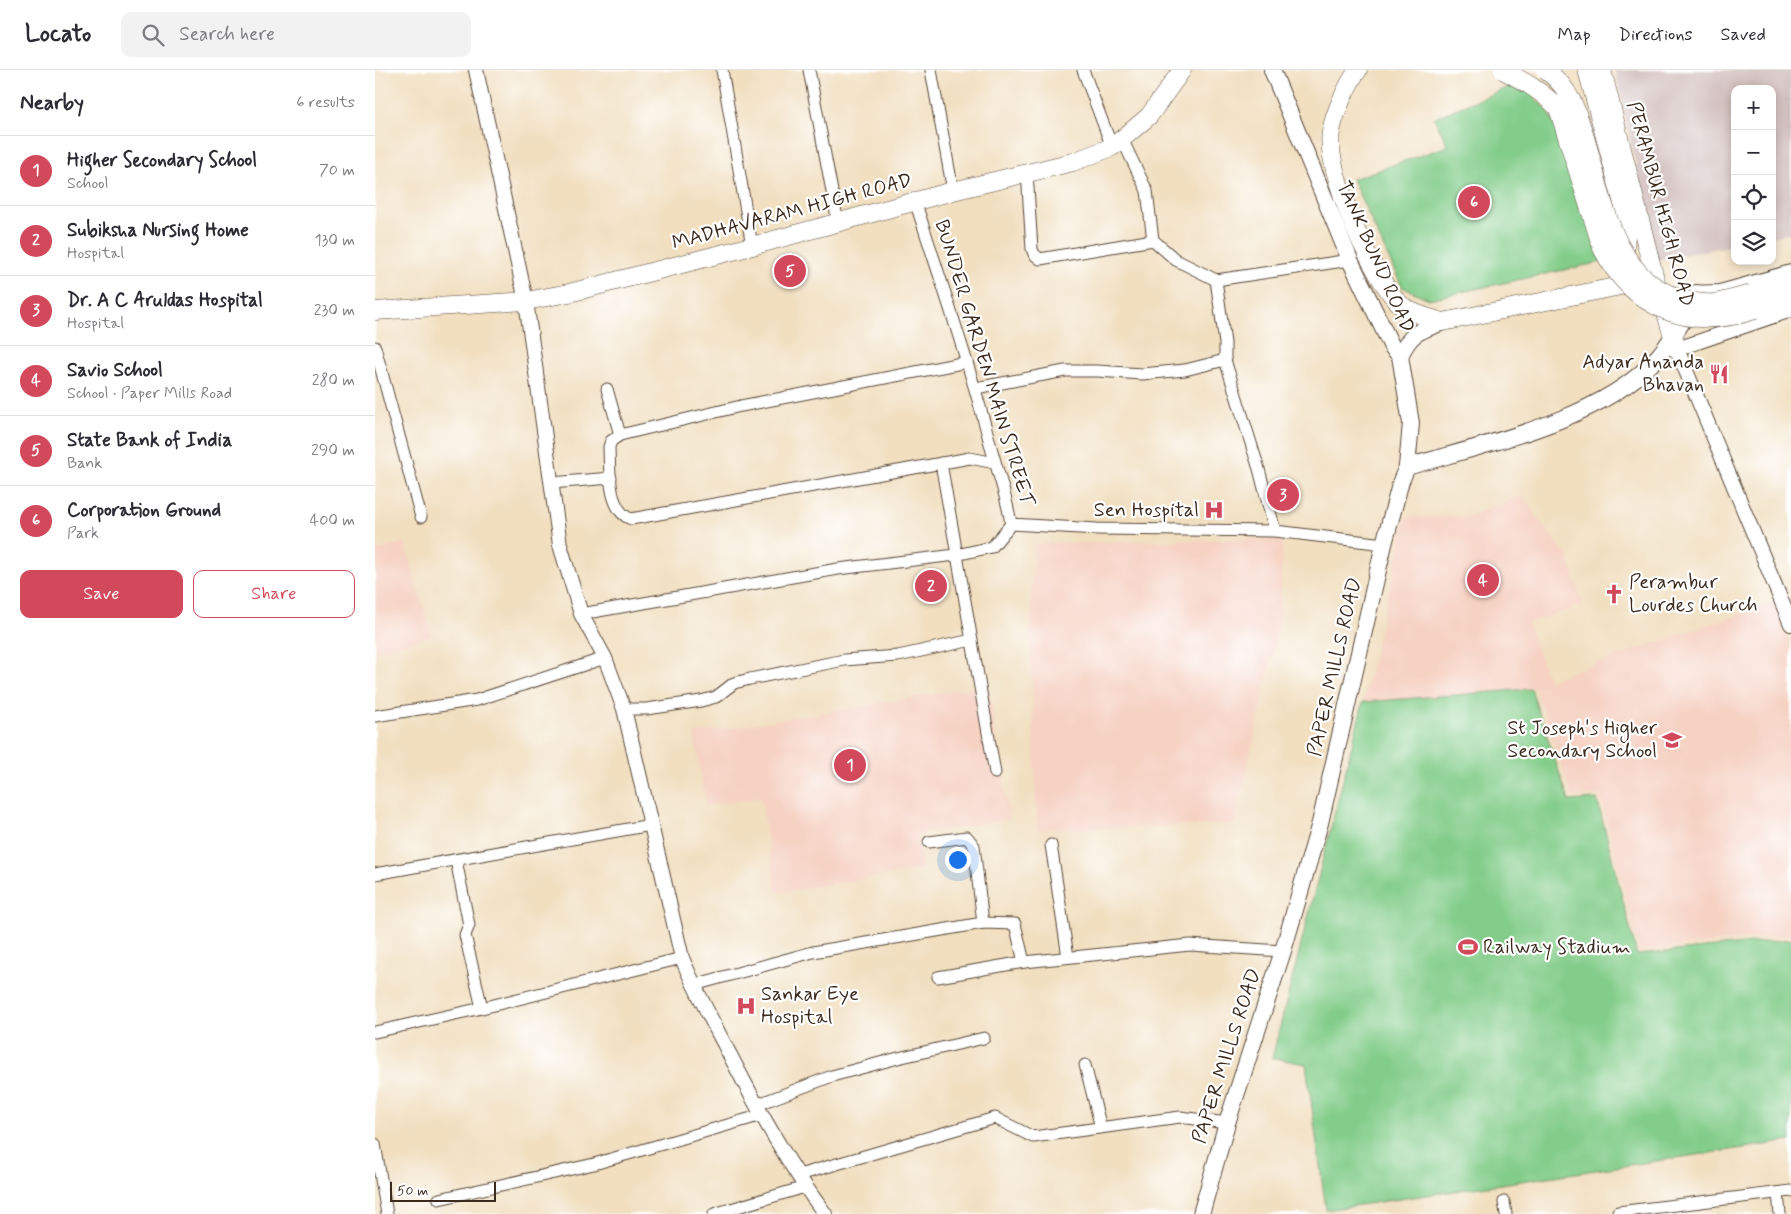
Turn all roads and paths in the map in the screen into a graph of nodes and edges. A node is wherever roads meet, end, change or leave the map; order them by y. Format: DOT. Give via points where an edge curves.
graph roads {
  1 [pos="476,70"];
  2 [pos="722,70"];
  3 [pos="809,70"];
  4 [pos="931,70"];
  5 [pos="1083,70"];
  6 [pos="1182,70"];
  7 [pos="1272,70"];
  8 [pos="1503,70"];
  9 [pos="1545,70"];
  10 [pos="1587,70"];
  11 [pos="1602,70"];
  12 [pos="1354,76"];
  13 [pos="1117,143"];
  14 [pos="1027,172"];
  15 [pos="953,191"];
  16 [pos="915,201"];
  17 [pos="838,223"];
  18 [pos="1153,240"];
  19 [pos="752,246"];
  20 [pos="1350,260"];
  21 [pos="1791,272"];
  22 [pos="1215,280"];
  23 [pos="1791,281"];
  24 [pos="1658,287"];
  25 [pos="1604,289"];
  26 [pos="1697,293"];
  27 [pos="1791,298"];
  28 [pos="527,301"];
  29 [pos="1791,310"];
  30 [pos="375,311"];
  31 [pos="1443,322"];
  32 [pos="1675,342"];
  33 [pos="375,347"];
  34 [pos="1400,356"];
  35 [pos="1225,360"];
  36 [pos="967,362"];
  37 [pos="976,388"];
  38 [pos="607,389"];
  39 [pos="620,435"];
  40 [pos="941,463"];
  41 [pos="995,463"];
  42 [pos="1407,467"];
  43 [pos="611,478"];
  44 [pos="551,483"];
  45 [pos="421,517"];
  46 [pos="1011,524"];
  47 [pos="1275,531"];
  48 [pos="1384,544"];
  49 [pos="956,555"];
  50 [pos="581,614"];
  51 [pos="1791,624"];
  52 [pos="972,640"];
  53 [pos="605,658"];
  54 [pos="624,709"];
  55 [pos="375,716"];
  56 [pos="995,773"];
  57 [pos="651,825"];
  58 [pos="929,842"];
  59 [pos="1051,845"];
  60 [pos="456,860"];
  61 [pos="375,874"];
  62 [pos="983,923"];
  63 [pos="1283,951"];
  64 [pos="1068,957"];
  65 [pos="683,958"];
  66 [pos="1024,962"];
  67 [pos="938,977"];
  68 [pos="694,986"];
  69 [pos="481,1008"];
  70 [pos="375,1032"];
  71 [pos="984,1038"];
  72 [pos="1085,1065"];
  73 [pos="759,1110"];
  74 [pos="1227,1123"];
  75 [pos="1101,1128"];
  76 [pos="375,1144"];
  77 [pos="802,1181"];
  78 [pos="1791,1191"];
  79 [pos="1778,1194"];
  80 [pos="439,1199"];
  81 [pos="1504,1202"];
  82 [pos="1618,1212"];
  83 [pos="387,1214"];
  84 [pos="714,1214"];
  85 [pos="825,1214"];
  86 [pos="1201,1214"];
  87 [pos="1506,1214"];
  88 [pos="1780,1214"];
  1 -- 28 [label="street"];
  2 -- 19 [label="street"];
  3 -- 17 [label="street"];
  4 -- 15 [label="street"];
  5 -- 13 [label="street"];
  6 -- 13 [label="main road, MADHAVARAM HIGH ROAD" via="1149,116"];
  7 -- 20 [label="main road, TANK BUND ROAD"];
  8 -- 27 [label="main road, bridge" via="1534,87 1558,108 1603,248 1613,270 1643,299 1657,308 1685,317 1716,320 1733,318"];
  9 -- 23 [label="main road, bridge" via="1559,80 1575,107 1615,235 1638,275 1665,293 1713,303"];
  10 -- 25 [label="main road" via="1627,219 1625,251 1619,270"];
  11 -- 24 [label="main road, PERAMBUR HIGH ROAD"];
  12 -- 31 [label="main road" via="1331,133 1333,168 1356,229 1387,291 1403,307"];
  13 -- 14 [label="main road, MADHAVARAM HIGH ROAD" via="1073,162"];
  13 -- 18 [label="street" via="1147,191"];
  14 -- 15 [label="main road, MADHAVARAM HIGH ROAD"];
  14 -- 18 [label="street" via="1032,248 1039,259"];
  15 -- 16 [label="main road, MADHAVARAM HIGH ROAD"];
  16 -- 17 [label="main road, MADHAVARAM HIGH ROAD"];
  16 -- 36 [label="street, BUNDER GARDEN MAIN STREET"];
  17 -- 19 [label="main road, MADHAVARAM HIGH ROAD"];
  18 -- 22 [label="street" via="1176,260"];
  19 -- 28 [label="main road, MADHAVARAM HIGH ROAD"];
  20 -- 22 [label="street"];
  20 -- 34 [label="main road, TANK BUND ROAD" via="1392,347"];
  21 -- 26 [label="street" via="1720,292"];
  22 -- 35 [label="street"];
  24 -- 25 [label="main road" via="1636,283"];
  24 -- 26 [label="street"];
  24 -- 32 [label="main road, PERAMBUR HIGH ROAD"];
  25 -- 31 [label="main road"];
  26 -- 32 [label="main road"];
  28 -- 30 [label="main road, MADHAVARAM HIGH ROAD"];
  28 -- 44 [label="street"];
  29 -- 32 [label="street"];
  31 -- 34 [label="main road" via="1415,333 1408,339"];
  32 -- 42 [label="main road" via="1631,382 1586,408 1548,424"];
  32 -- 51 [label="street"];
  33 -- 45 [label="street"];
  34 -- 42 [label="main road, TANK BUND ROAD" via="1411,424"];
  35 -- 37 [label="street" via="1185,370 1142,374 1065,372"];
  35 -- 47 [label="street"];
  36 -- 37 [label="street, BUNDER GARDEN MAIN STREET"];
  36 -- 39 [label="street" via="779,398"];
  37 -- 41 [label="street, BUNDER GARDEN MAIN STREET"];
  38 -- 39 [label="street"];
  39 -- 43 [label="street" via="611,441 609,447"];
  40 -- 41 [label="street" via="970,458"];
  40 -- 43 [label="street" via="631,519 617,505"];
  40 -- 49 [label="street"];
  41 -- 46 [label="street, BUNDER GARDEN MAIN STREET" via="1007,495"];
  42 -- 48 [label="main road, PAPER MILLS ROAD"];
  43 -- 44 [label="street"];
  44 -- 50 [label="street" via="560,545"];
  46 -- 47 [label="street, BUNDER GARDEN MAIN STREET" via="1097,529"];
  46 -- 49 [label="street" via="992,546"];
  47 -- 48 [label="street, BUNDER GARDEN MAIN STREET"];
  48 -- 63 [label="main road, PAPER MILLS ROAD" via="1322,814"];
  49 -- 50 [label="street" via="838,569"];
  49 -- 52 [label="street"];
  50 -- 53 [label="street"];
  52 -- 54 [label="street" via="897,656 843,660 750,679 734,683 716,697 701,701"];
  52 -- 56 [label="street"];
  53 -- 54 [label="street"];
  53 -- 55 [label="street" via="477,700"];
  54 -- 57 [label="street"];
  57 -- 60 [label="street"];
  57 -- 65 [label="street"];
  58 -- 62 [label="street" via="967,838 971,841"];
  59 -- 64 [label="street"];
  60 -- 61 [label="street"];
  60 -- 69 [label="street" via="469,925 465,935"];
  62 -- 66 [label="street" via="1015,924"];
  62 -- 68 [label="street" via="813,952"];
  63 -- 64 [label="street" via="1190,945"];
  63 -- 74 [label="main road, PAPER MILLS ROAD"];
  64 -- 66 [label="street"];
  65 -- 68 [label="street"];
  65 -- 69 [label="street"];
  66 -- 67 [label="street"];
  68 -- 73 [label="street"];
  69 -- 70 [label="street"];
  71 -- 73 [label="street" via="833,1076"];
  72 -- 75 [label="street"];
  73 -- 77 [label="street"];
  73 -- 80 [label="street" via="594,1164"];
  74 -- 75 [label="street" via="1180,1117"];
  74 -- 86 [label="main road, PAPER MILLS ROAD"];
  75 -- 77 [label="street" via="1033,1137 995,1118"];
  76 -- 83 [label="street"];
  77 -- 84 [label="street"];
  77 -- 85 [label="street"];
  78 -- 79 [label="street"];
  79 -- 82 [label="street"];
  79 -- 88 [label="street"];
  81 -- 87 [label="street"];
}
